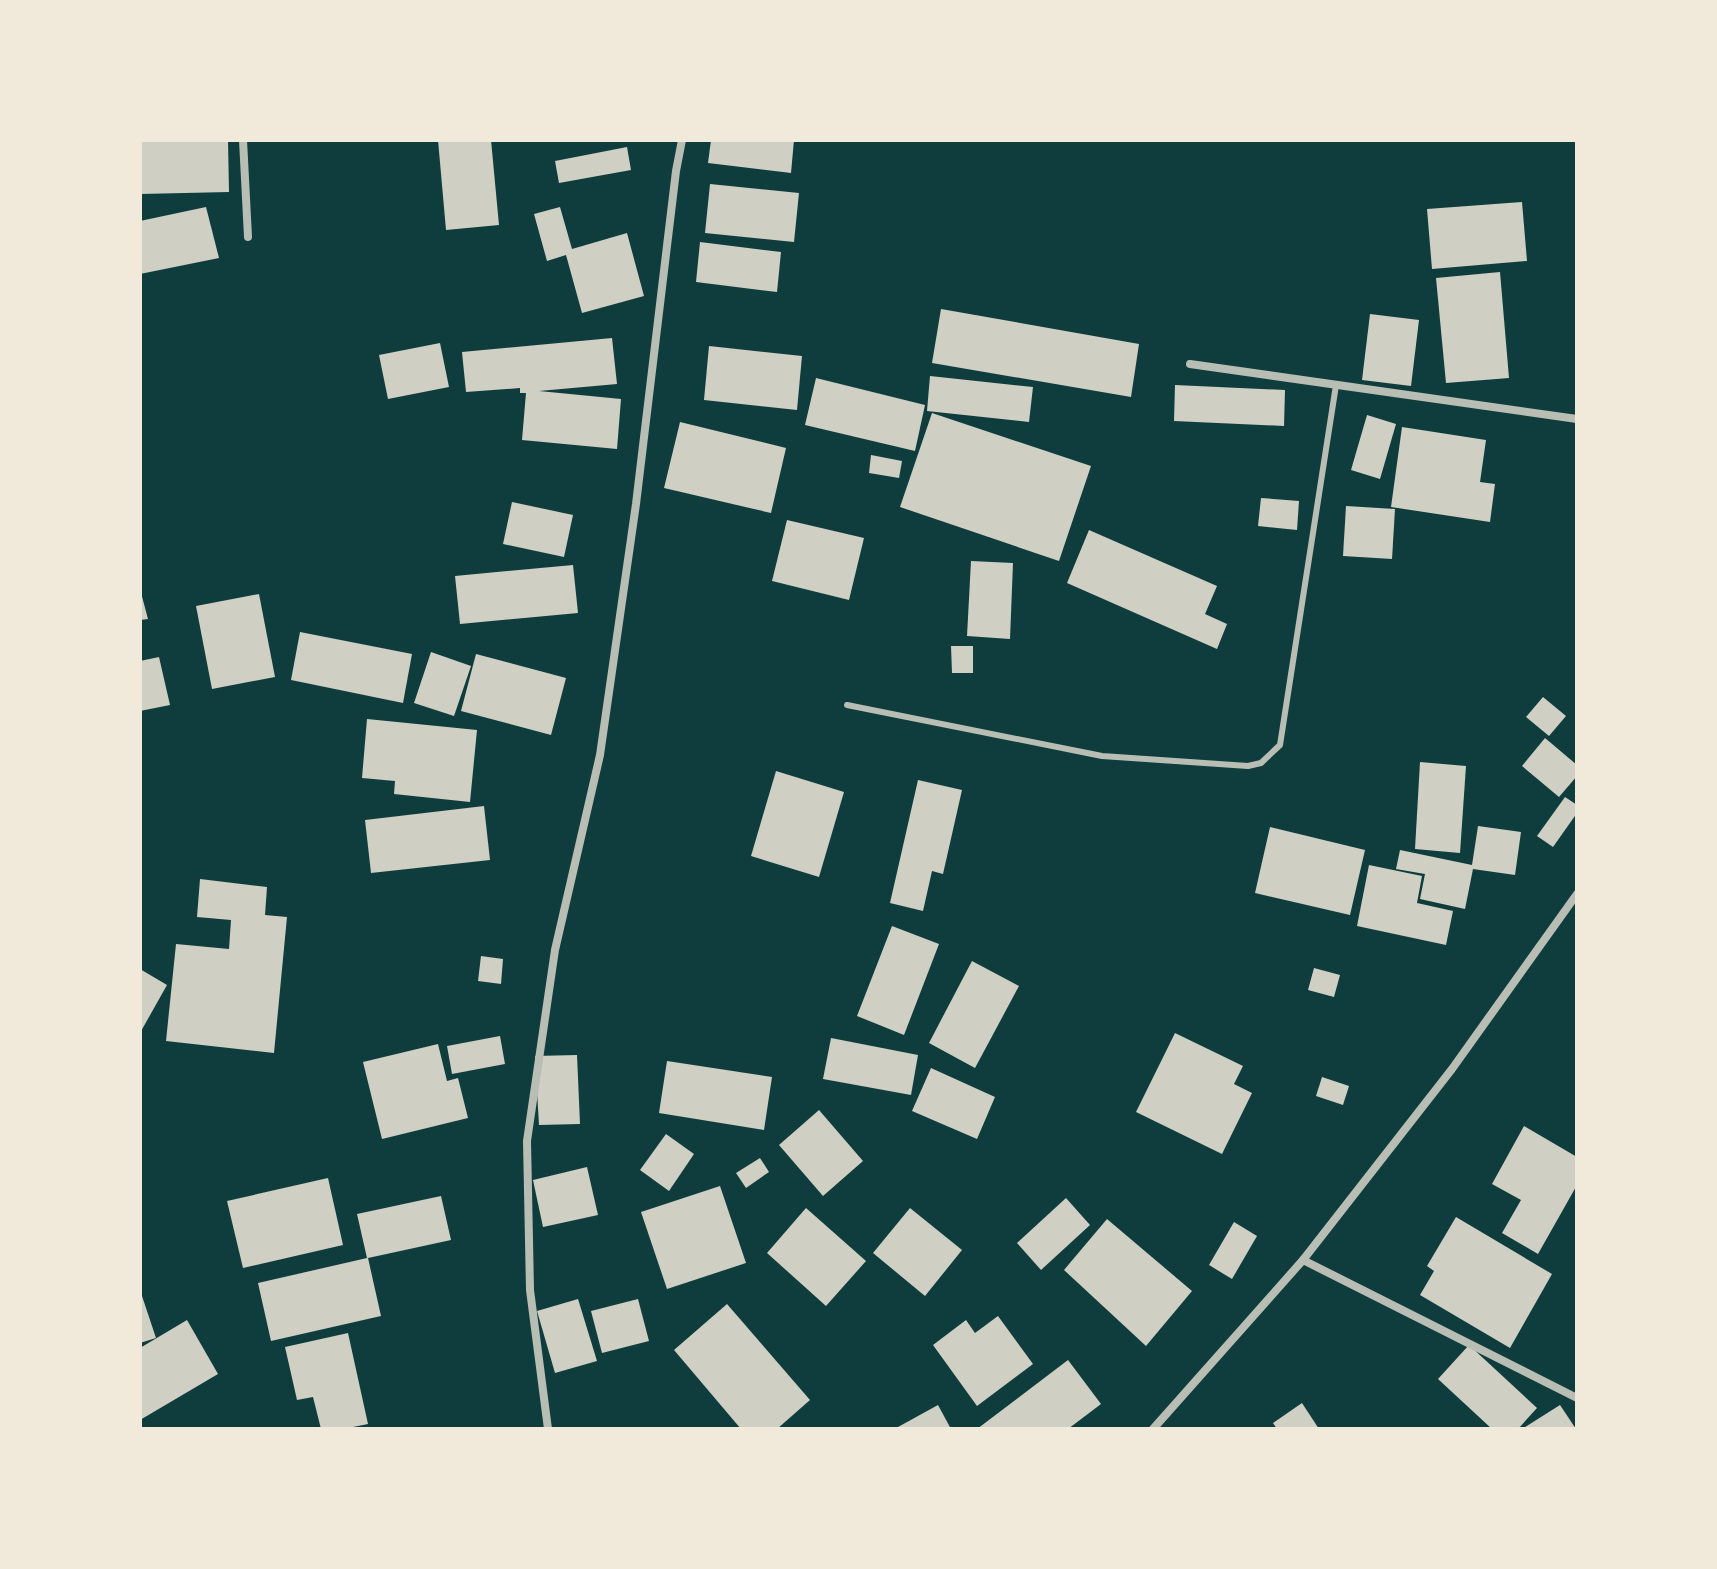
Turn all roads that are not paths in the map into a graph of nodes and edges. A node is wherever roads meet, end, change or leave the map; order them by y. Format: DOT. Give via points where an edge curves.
graph roads {
  1 [pos="243,140"];
  2 [pos="682,140"];
  3 [pos="248,237"];
  4 [pos="1190,364"];
  5 [pos="1336,385"];
  6 [pos="1577,419"];
  7 [pos="847,705"];
  8 [pos="1577,894"];
  9 [pos="1303,1260"];
  10 [pos="1577,1398"];
  11 [pos="548,1429"];
  12 [pos="1153,1429"];
  1 -- 3 [label="street"];
  2 -- 11 [label="street" via="600,755 555,950 527,1141 530,1290"];
  4 -- 5 [label="street"];
  5 -- 6 [label="street"];
  5 -- 7 [label="lane" via="1280,745 1261,763 1102,756"];
  8 -- 9 [label="street" via="1452,1069"];
  9 -- 10 [label="street"];
  9 -- 12 [label="street"];
}
